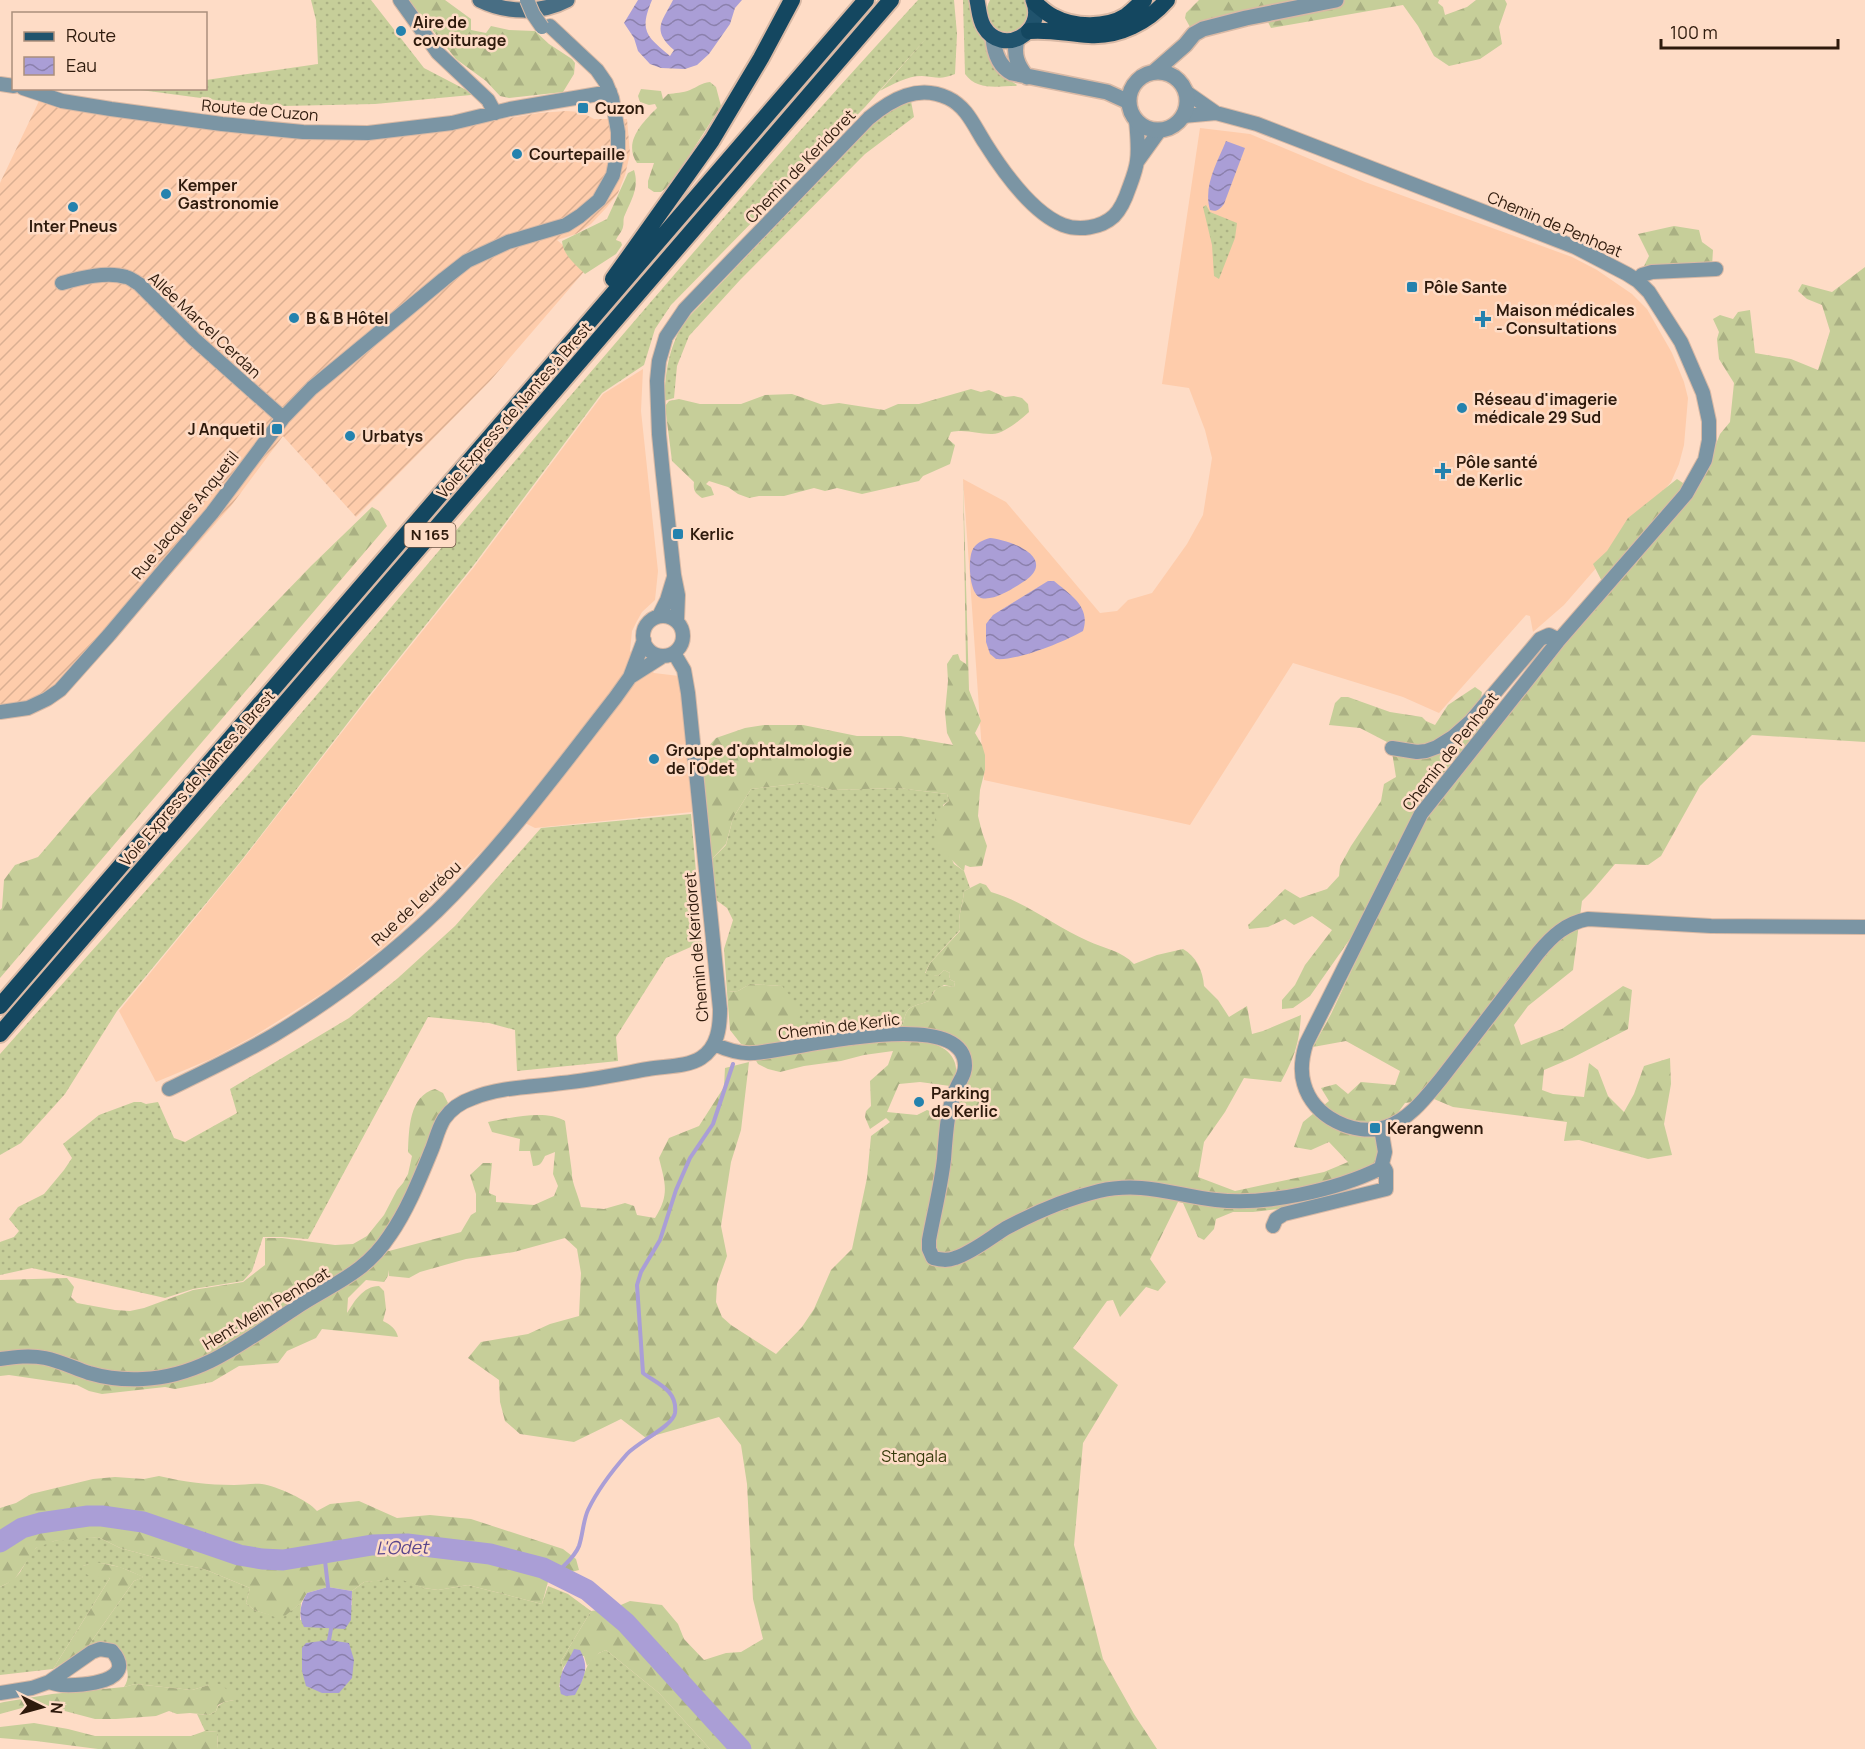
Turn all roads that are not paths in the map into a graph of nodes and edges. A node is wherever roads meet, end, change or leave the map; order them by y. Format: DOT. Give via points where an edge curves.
graph roads {
  1 [pos="400,0"];
  2 [pos="480,0"];
  3 [pos="527,0"];
  4 [pos="535,0"];
  5 [pos="567,0"];
  6 [pos="792,0"];
  7 [pos="867,0"];
  8 [pos="891,0"];
  9 [pos="1144,0"];
  10 [pos="1167,0"];
  11 [pos="1336,0"];
  12 [pos="1034,2"];
  13 [pos="979,3"];
  14 [pos="546,27"];
  15 [pos="1023,35"];
  16 [pos="993,37"];
  17 [pos="1185,45"];
  18 [pos="1154,72"];
  19 [pos="1027,76"];
  20 [pos="1135,82"];
  21 [pos="1184,88"];
  22 [pos="28,90"];
  23 [pos="610,92"];
  24 [pos="1107,92"];
  25 [pos="1129,102"];
  26 [pos="495,113"];
  27 [pos="1216,113"];
  28 [pos="1183,116"];
  29 [pos="1136,120"];
  30 [pos="1160,130"];
  31 [pos="1137,162"];
  32 [pos="1716,269"];
  33 [pos="1638,281"];
  34 [pos="62,283"];
  35 [pos="534,385"];
  36 [pos="283,418"];
  37 [pos="674,575"];
  38 [pos="659,616"];
  39 [pos="677,621"];
  40 [pos="644,640"];
  41 [pos="1559,640"];
  42 [pos="669,654"];
  43 [pos="630,677"];
  44 [pos="0,712"];
  45 [pos="1392,748"];
  46 [pos="1865,927"];
  47 [pos="0,1006"];
  48 [pos="0,1034"];
  49 [pos="714,1044"];
  50 [pos="169,1089"];
  51 [pos="1382,1128"];
  52 [pos="1382,1164"];
  53 [pos="423,1169"];
  54 [pos="1273,1226"];
  55 [pos="0,1359"];
  56 [pos="49,1682"];
  57 [pos="0,1693"];
  1 -- 26 [label="street" via="438,53 488,100"];
  2 -- 5 [label="main road" via="526,10"];
  3 -- 14 [label="street, bridge" via="533,14"];
  4 -- 14 [label="street"];
  6 -- 35 [label="highway" via="706,148"];
  7 -- 35 [label="highway, Voie Express de Nantes à Brest / N 165"];
  8 -- 48 [label="highway, Voie Express de Nantes à Brest / N 165"];
  9 -- 12 [label="highway" via="1126,16 1095,25 1061,21"];
  10 -- 15 [label="highway" via="1148,18 1106,34 1052,30"];
  11 -- 17 [label="street" via="1203,29"];
  12 -- 15 [label="main road" via="1035,19"];
  13 -- 16 [label="main road" via="982,25"];
  14 -- 23 [label="street" via="597,70"];
  15 -- 16 [label="main road" via="1001,40"];
  15 -- 19 [label="street" via="1015,46 1017,62"];
  16 -- 19 [label="street" via="1003,67"];
  17 -- 18 [label="street"];
  17 -- 21 [label="street"];
  18 -- 20 [label="street"];
  18 -- 21 [label="street" via="1170,74"];
  19 -- 24 [label="street"];
  20 -- 24 [label="street"];
  20 -- 25 [label="street"];
  21 -- 27 [label="street, Chemin de Penhoat"];
  21 -- 28 [label="street" via="1187,100"];
  22 -- 26 [label="street, Route de Cuzon" via="53,99 111,109 303,132 385,132"];
  23 -- 26 [label="street, Route de Cuzon"];
  23 -- 36 [label="street, Rue Jacques Anquetil" via="618,150 610,183 594,205 566,225 489,249 458,267 312,388"];
  24 -- 25 [label="street"];
  25 -- 29 [label="street"];
  27 -- 28 [label="street, Chemin de Penhoat"];
  27 -- 33 [label="street, Chemin de Penhoat" via="1266,127 1546,236 1592,255"];
  28 -- 30 [label="street"];
  29 -- 30 [label="street" via="1147,128"];
  29 -- 31 [label="street, Chemin de Keridoret"];
  30 -- 31 [label="street, Chemin de Keridoret"];
  31 -- 37 [label="street, Chemin de Keridoret" via="1127,194 1114,216 1095,226 1072,228 1054,221 1022,192 972,120 951,100 933,93 907,94 869,118 685,309 666,337 659,361 657,402"];
  32 -- 33 [label="street" via="1652,272"];
  33 -- 41 [label="street, Chemin de Penhoat" via="1669,321 1695,372 1709,421 1707,450 1686,494"];
  34 -- 36 [label="street, Allée Marcel Cerdan" via="104,276 130,278"];
  35 -- 47 [label="highway, Voie Express de Nantes à Brest / N 165"];
  36 -- 44 [label="street, Rue Jacques Anquetil" via="212,513 60,690 28,708"];
  37 -- 38 [label="street, Chemin de Keridoret"];
  37 -- 39 [label="street, Chemin de Keridoret"];
  38 -- 39 [label="street"];
  38 -- 40 [label="street" via="647,623"];
  39 -- 42 [label="street" via="683,638 679,649"];
  40 -- 42 [label="street" via="650,651"];
  40 -- 43 [label="street, Rue de Leuréou"];
  41 -- 45 [label="street" via="1549,635 1540,639 1471,721 1445,743 1417,752"];
  41 -- 51 [label="street, Chemin de Penhoat" via="1421,814 1306,1044 1301,1064 1303,1078 1306,1091 1317,1106 1345,1126"];
  42 -- 43 [label="street, Rue de Leuréou"];
  42 -- 49 [label="street, Chemin de Keridoret" via="681,663 686,678 720,1009"];
  43 -- 50 [label="street, Rue de Leuréou" via="513,828 408,937 295,1022"];
  46 -- 51 [label="street" via="1726,926 1592,919 1574,922 1553,936 1538,953 1425,1098 1401,1120"];
  49 -- 52 [label="street, Chemin de Kerlic" via="736,1052 758,1053 895,1033 936,1037 958,1047 965,1068 948,1117 929,1240 933,1258 943,1260 958,1258 1058,1203 1100,1191 1139,1186 1239,1202 1310,1193 1368,1175"];
  49 -- 53 [label="street, Chemin de Keridoret" via="702,1057 680,1064 472,1098 444,1119"];
  51 -- 52 [label="street"];
  52 -- 54 [label="street" via="1386,1170 1386,1189 1284,1214"];
  53 -- 55 [label="street, Hent Meilh Penhoat" via="390,1235 363,1267 199,1368 157,1378 130,1379 98,1376 46,1358"];
  56 -- 57 [label="street"];
}
